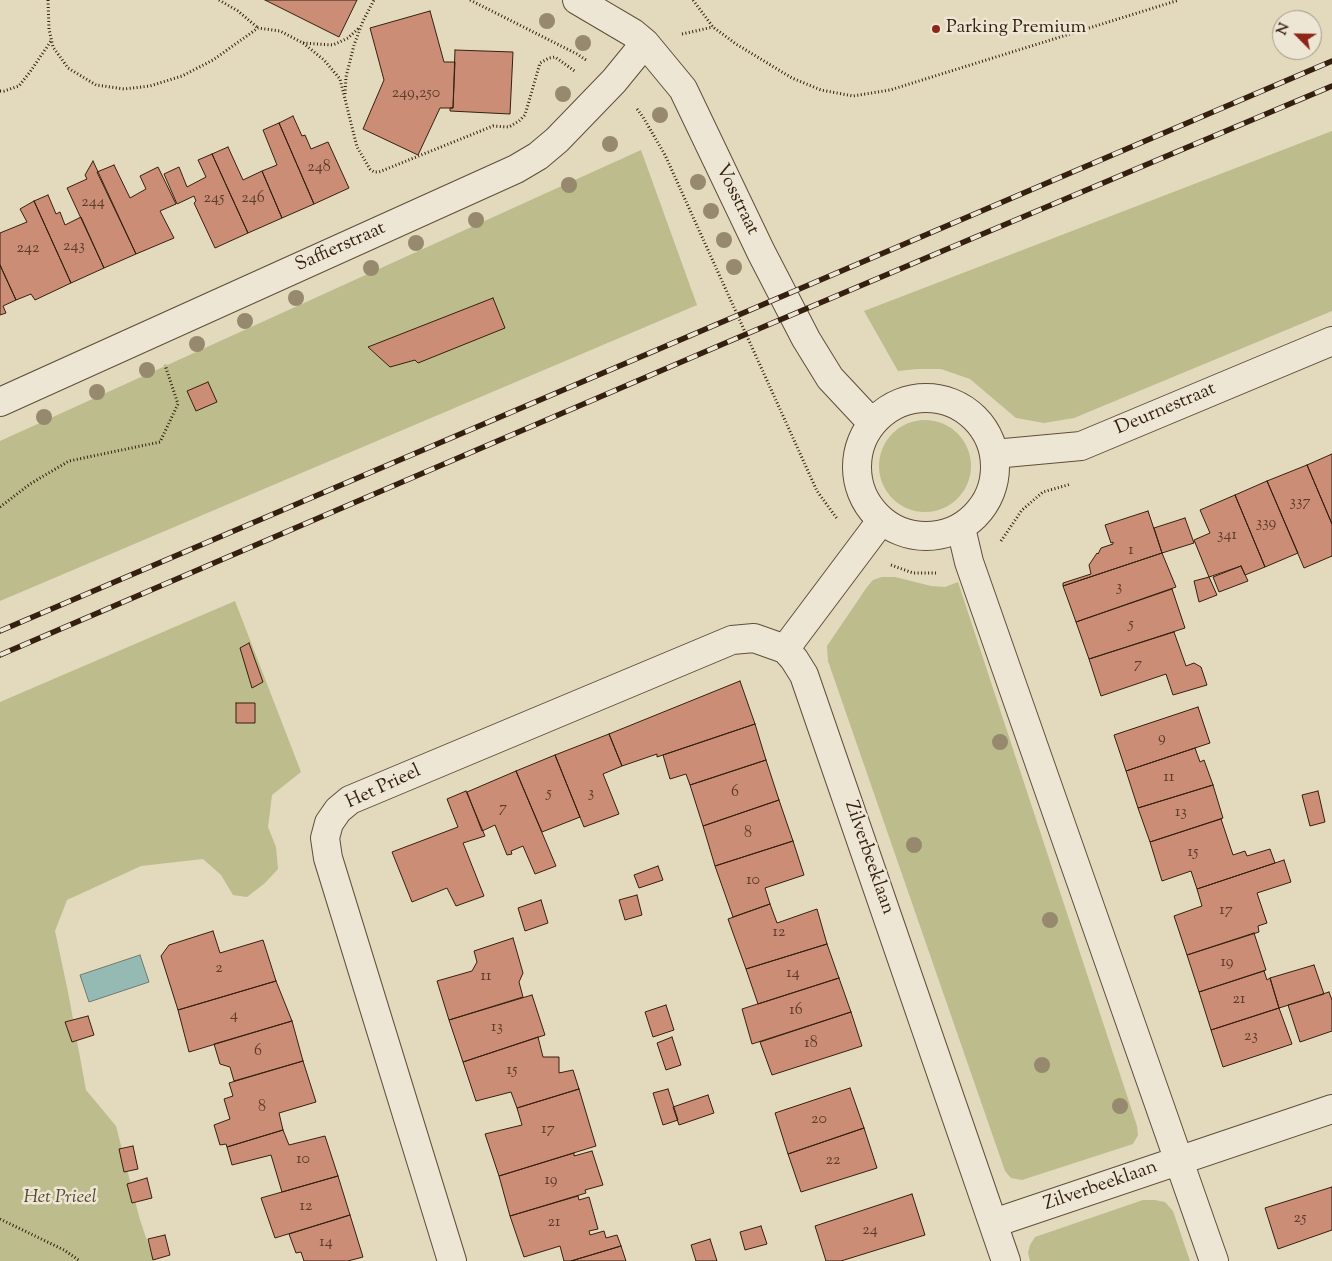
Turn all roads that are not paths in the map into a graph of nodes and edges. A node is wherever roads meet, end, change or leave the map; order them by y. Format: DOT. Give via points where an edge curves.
graph roads {
  1 [pos="576,0"];
  2 [pos="645,42"];
  3 [pos="1332,341"];
  4 [pos="0,402"];
  5 [pos="872,423"];
  6 [pos="994,454"];
  7 [pos="881,520"];
  8 [pos="960,528"];
  9 [pos="785,650"];
  10 [pos="1332,1109"];
  11 [pos="1179,1160"];
  12 [pos="994,1223"];
  13 [pos="452,1261"];
  14 [pos="1006,1261"];
  15 [pos="1214,1261"];
  1 -- 2 [label="street, Vosstraat"];
  2 -- 4 [label="street, Saffierstraat" via="609,86 556,140 516,169"];
  2 -- 5 [label="street, Vosstraat" via="683,90 806,339 830,378"];
  3 -- 6 [label="street, Deurnestraat" via="1081,446"];
  5 -- 6 [label="street" via="892,406 917,398 943,400 967,410 985,430"];
  5 -- 7 [label="street" via="860,447 857,474 864,500"];
  6 -- 8 [label="street" via="995,476 989,496 978,514"];
  7 -- 8 [label="street" via="899,532 920,537 941,536"];
  7 -- 9 [label="street"];
  8 -- 11 [label="street, Zilverbeeklaan" via="969,562"];
  9 -- 12 [label="street, Zilverbeeklaan" via="804,674"];
  9 -- 13 [label="street, Het Prieel" via="754,638 732,640 350,800 329,823 325,838 328,858"];
  10 -- 11 [label="street"];
  11 -- 12 [label="street, Zilverbeeklaan"];
  11 -- 15 [label="street, Zilverbeeklaan"];
  12 -- 14 [label="street, Zilverbeeklaan"];
}
